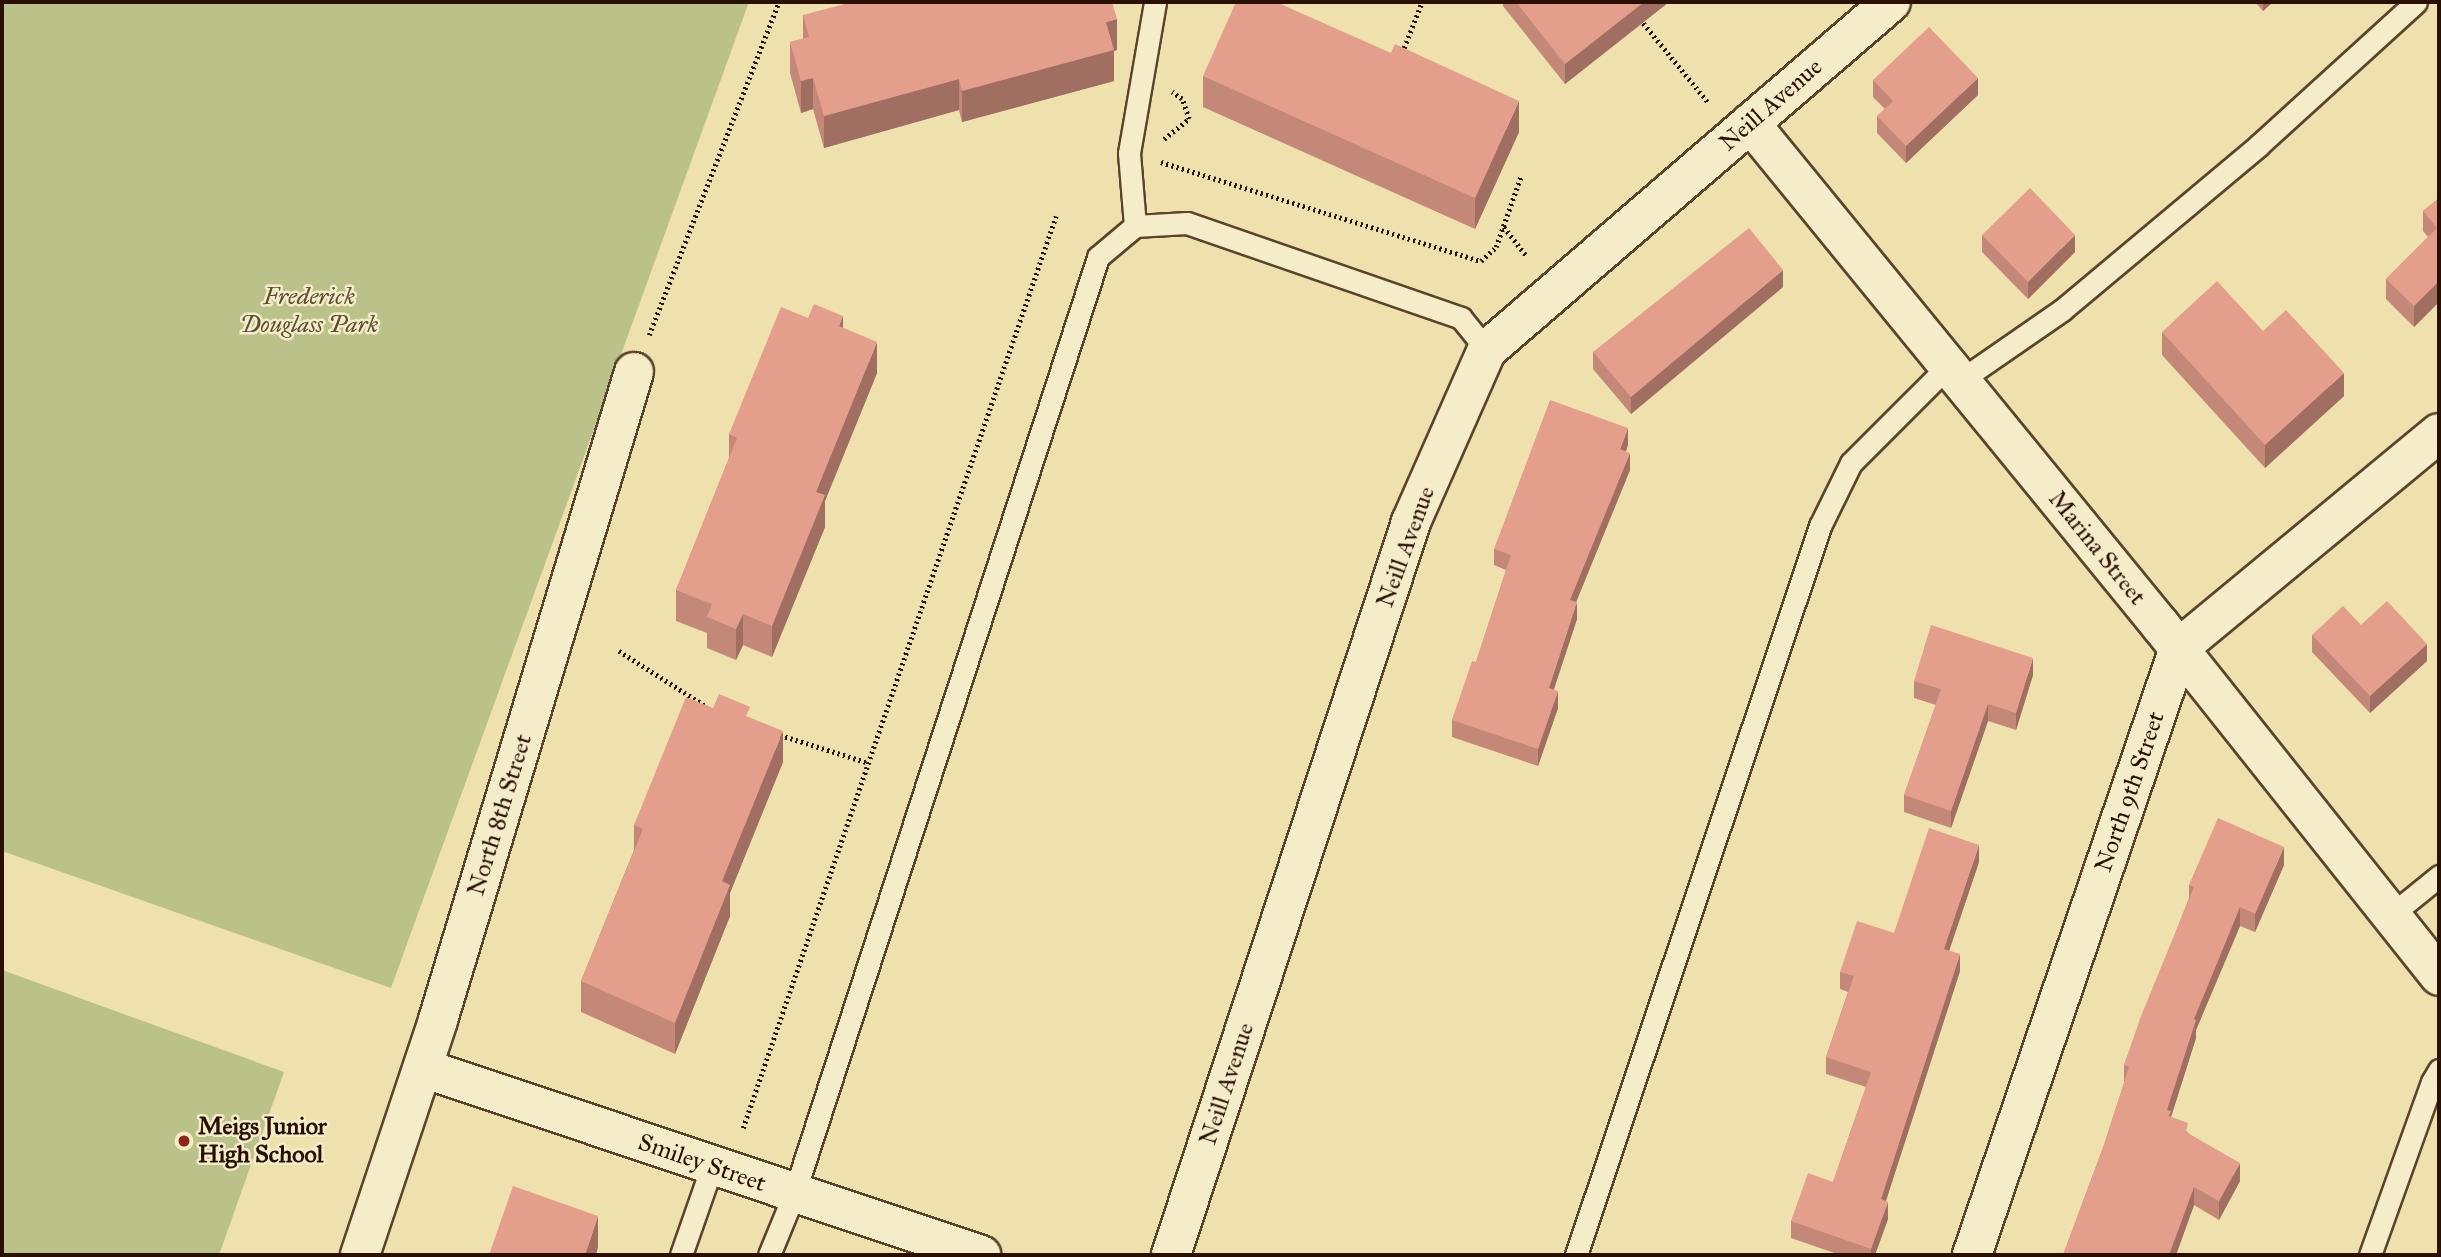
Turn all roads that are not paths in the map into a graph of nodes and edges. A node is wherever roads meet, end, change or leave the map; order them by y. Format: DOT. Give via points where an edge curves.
graph roads {
  1 [pos="1155,2"];
  2 [pos="1891,2"];
  3 [pos="2416,2"];
  4 [pos="1750,123"];
  5 [pos="1135,226"];
  6 [pos="1486,350"];
  7 [pos="634,372"];
  8 [pos="1955,372"];
  9 [pos="2439,433"];
  10 [pos="2179,648"];
  11 [pos="2439,876"];
  12 [pos="2391,915"];
  13 [pos="2439,976"];
  14 [pos="423,1068"];
  15 [pos="2439,1070"];
  16 [pos="712,1166"];
  17 [pos="793,1194"];
  18 [pos="360,1255"];
  19 [pos="681,1255"];
  20 [pos="769,1255"];
  21 [pos="981,1255"];
  22 [pos="1171,1255"];
  23 [pos="1576,1255"];
  24 [pos="1972,1255"];
  25 [pos="2370,1255"];
  1 -- 5 [label="lane" via="1129,153"];
  2 -- 4 [label="street, Neill Avenue"];
  3 -- 8 [label="lane" via="2259,145 2062,310"];
  4 -- 6 [label="street, Neill Avenue"];
  4 -- 8 [label="street, Marina Street"];
  5 -- 6 [label="lane" via="1187,223 1461,318"];
  5 -- 17 [label="lane" via="1098,257"];
  6 -- 22 [label="street, Neill Avenue" via="1411,522"];
  7 -- 14 [label="street, North 8th Street"];
  8 -- 10 [label="street, Marina Street"];
  8 -- 23 [label="lane" via="1851,463 1820,526"];
  9 -- 10 [label="street"];
  10 -- 12 [label="street, Marina Street"];
  10 -- 24 [label="street, North 9th Street"];
  11 -- 12 [label="lane"];
  12 -- 13 [label="street, Marina Street"];
  14 -- 16 [label="street, Smiley Street"];
  14 -- 18 [label="street, North 8th Street"];
  15 -- 25 [label="lane"];
  16 -- 17 [label="street, Smiley Street"];
  16 -- 19 [label="lane"];
  17 -- 20 [label="lane"];
  17 -- 21 [label="street, Smiley Street"];
}
